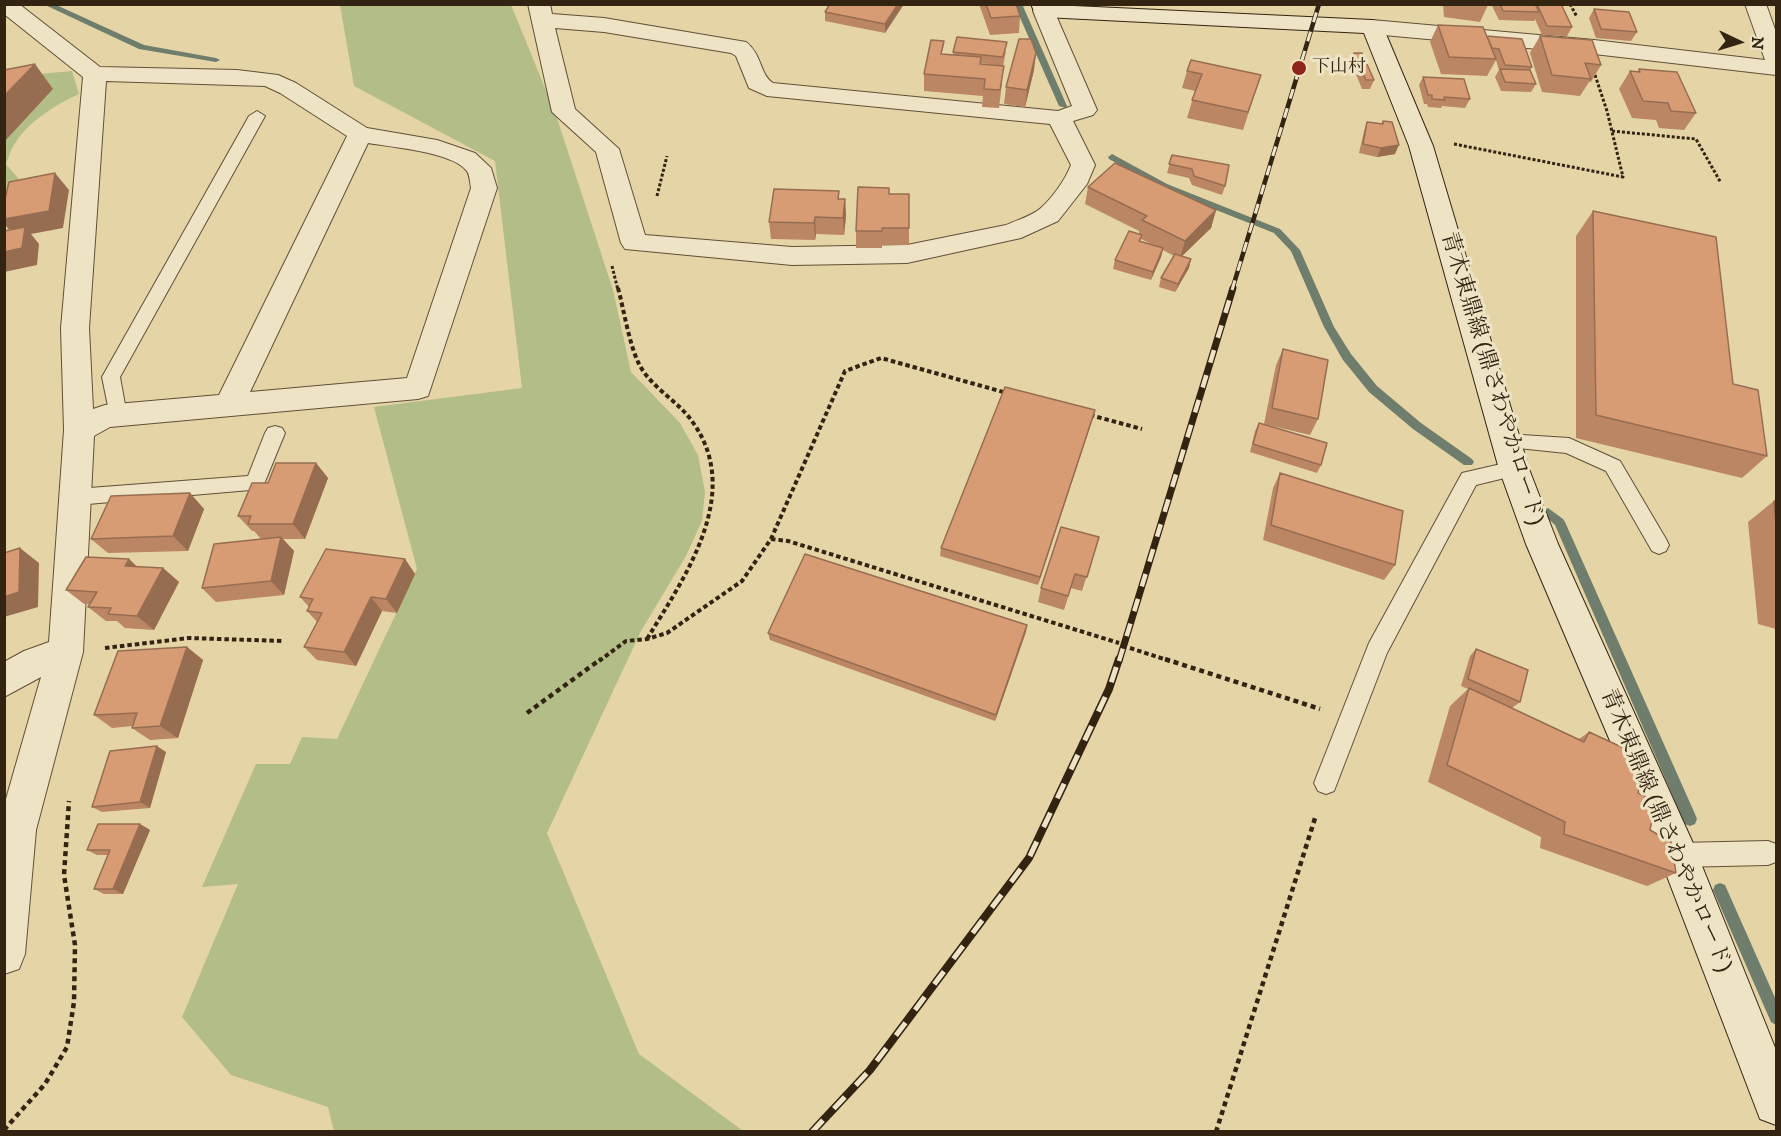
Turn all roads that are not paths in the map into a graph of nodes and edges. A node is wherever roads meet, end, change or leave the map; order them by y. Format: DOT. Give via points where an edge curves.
graph roads {
  1 [pos="1755,4"];
  2 [pos="1043,8"];
  3 [pos="13,9"];
  4 [pos="541,12"];
  5 [pos="1372,27"];
  6 [pos="1776,59"];
  7 [pos="1776,68"];
  8 [pos="95,74"];
  9 [pos="257,116"];
  10 [pos="1059,118"];
  11 [pos="360,134"];
  12 [pos="228,405"];
  13 [pos="118,416"];
  14 [pos="79,430"];
  15 [pos="274,434"];
  16 [pos="1510,455"];
  17 [pos="76,497"];
  18 [pos="1659,545"];
  19 [pos="66,652"];
  20 [pos="4,681"];
  21 [pos="1326,783"];
  22 [pos="1768,853"];
  23 [pos="1678,855"];
  24 [pos="4,954"];
  25 [pos="1776,1103"];
  1 -- 6 [label="street"];
  2 -- 5 [label="street"];
  2 -- 10 [label="street" via="1085,110"];
  3 -- 8 [label="street"];
  4 -- 10 [label="street" via="738,47 746,53 757,83 767,89"];
  4 -- 10 [label="street" via="564,112 607,149 634,243 792,256 868,256 907,254 1012,232 1049,215 1078,178 1083,165"];
  5 -- 7 [label="street"];
  5 -- 16 [label="street, 青木東鼎線 (鼎さわやかロード)" via="1421,146"];
  8 -- 11 [label="street" via="270,80"];
  8 -- 14 [label="street" via="75,328"];
  9 -- 13 [label="lane" via="111,377"];
  11 -- 12 [label="street"];
  11 -- 12 [label="street" via="437,147 465,158 479,168 482,178 484,188 418,388"];
  12 -- 13 [label="street"];
  13 -- 14 [label="street" via="105,416"];
  14 -- 17 [label="street"];
  15 -- 17 [label="lane" via="255,483"];
  16 -- 18 [label="lane" via="1569,446 1613,466"];
  16 -- 21 [label="lane" via="1469,479 1377,650"];
  16 -- 23 [label="street, 青木東鼎線 (鼎さわやかロード)" via="1542,544"];
  17 -- 19 [label="street"];
  19 -- 20 [label="street" via="36,662"];
  19 -- 24 [label="street" via="17,830"];
  22 -- 23 [label="lane"];
  23 -- 25 [label="street, 青木東鼎線 (鼎さわやかロード)"];
}
